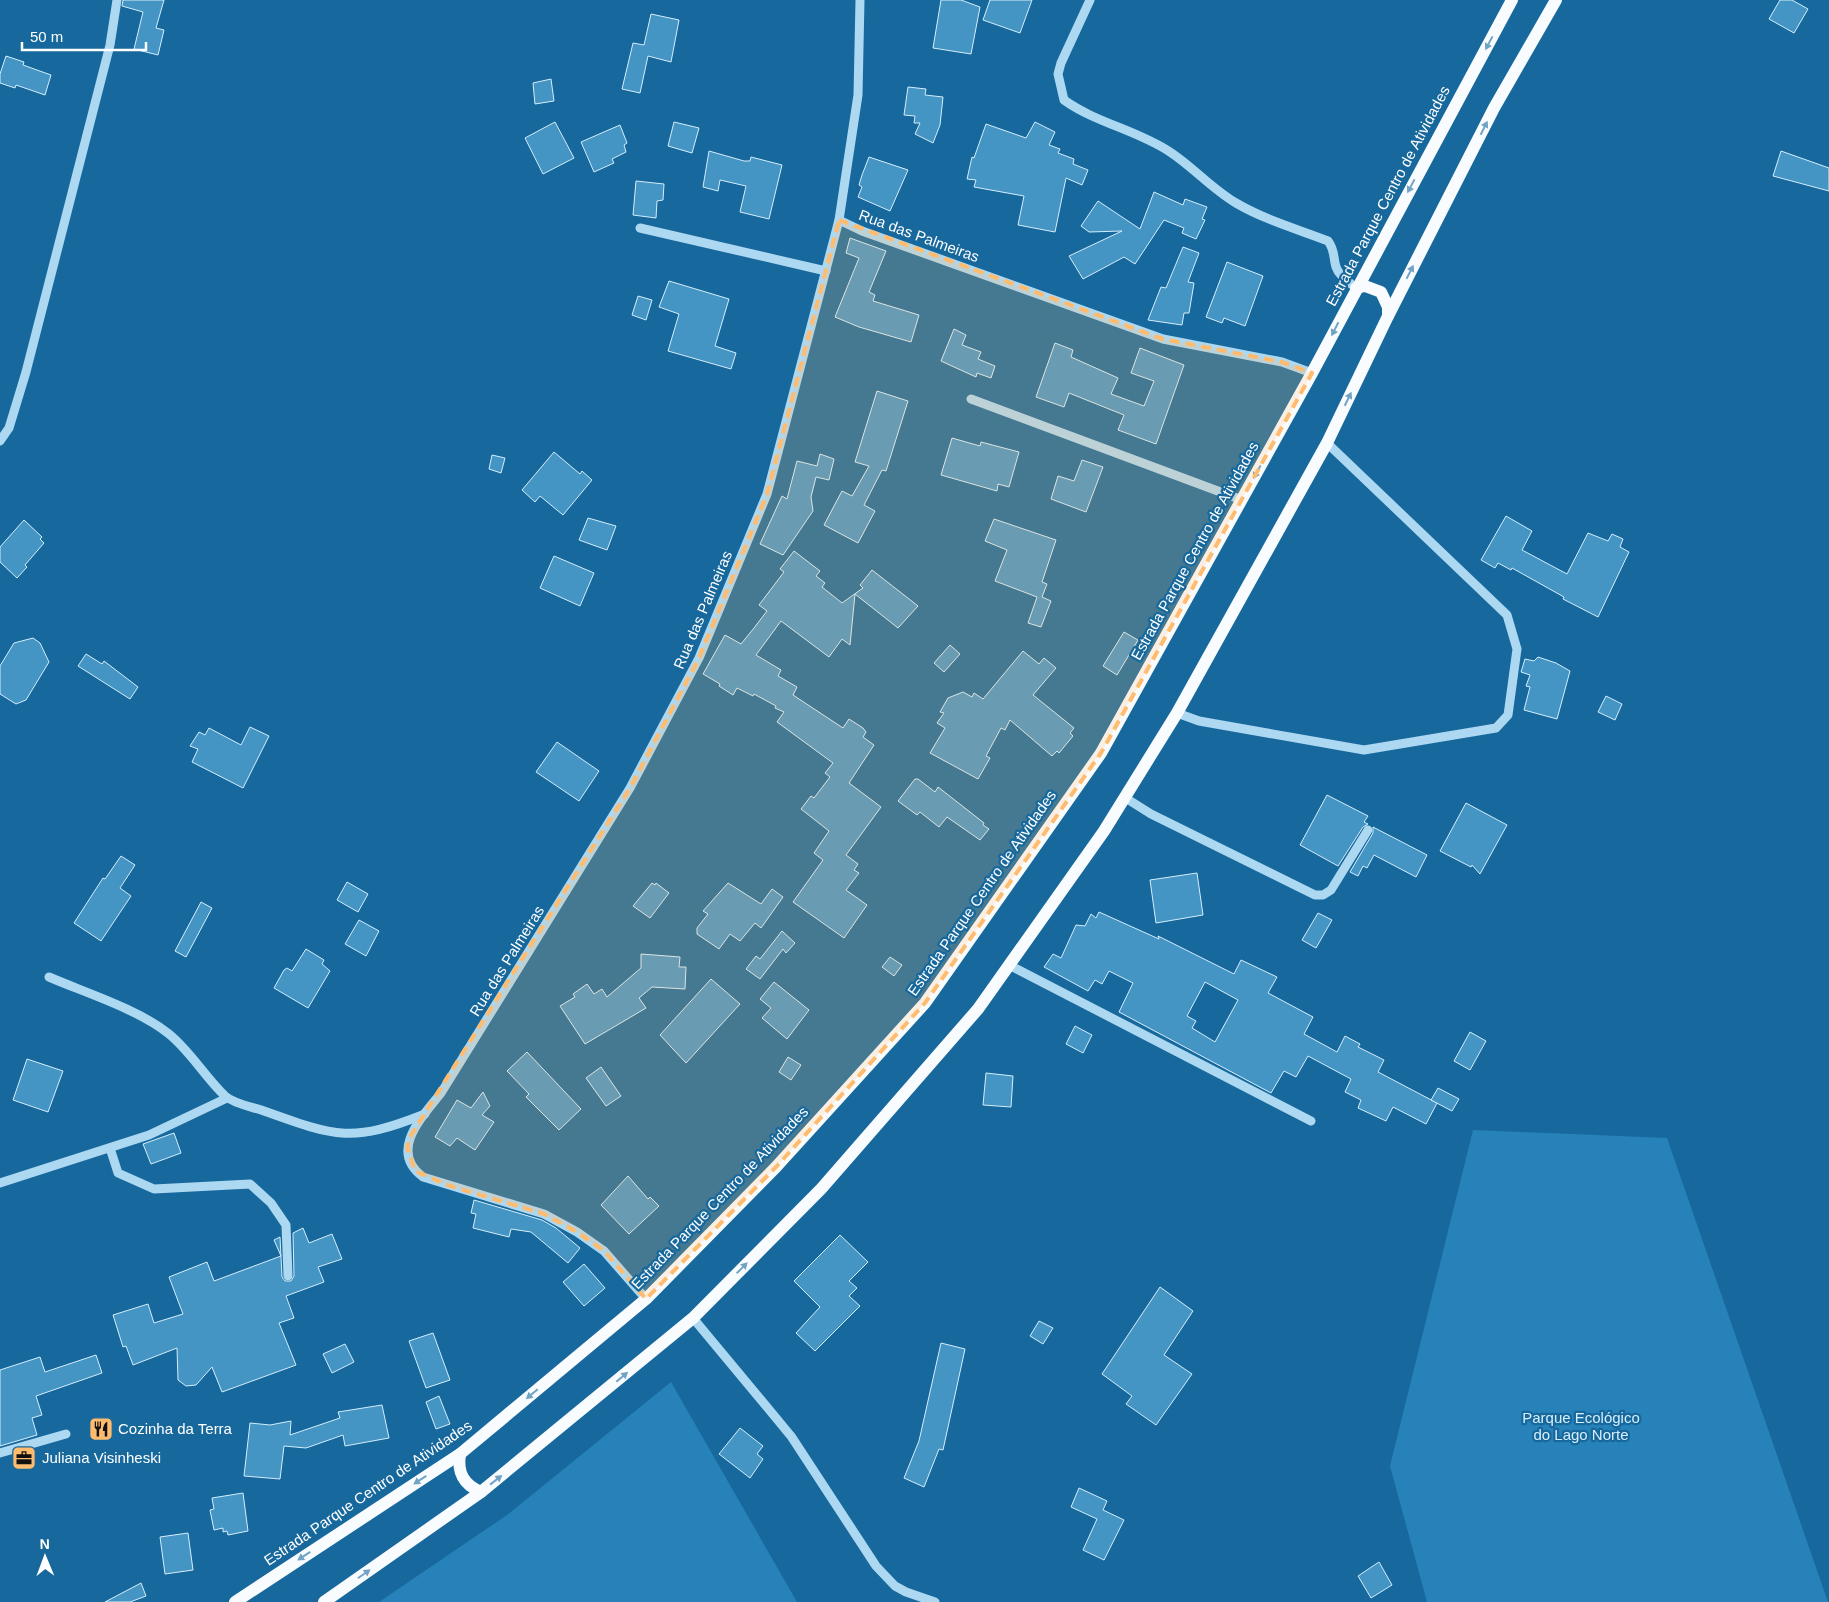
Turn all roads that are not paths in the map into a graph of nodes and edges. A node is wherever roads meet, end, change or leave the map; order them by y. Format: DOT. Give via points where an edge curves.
graph roads {
  1 [pos="117,0"];
  2 [pos="860,0"];
  3 [pos="1090,0"];
  4 [pos="1512,0"];
  5 [pos="1556,0"];
  6 [pos="839,220"];
  7 [pos="640,228"];
  8 [pos="826,271"];
  9 [pos="1356,288"];
  10 [pos="1388,316"];
  11 [pos="1312,373"];
  12 [pos="971,399"];
  13 [pos="0,441"];
  14 [pos="1327,443"];
  15 [pos="1242,500"];
  16 [pos="1177,713"];
  17 [pos="1124,797"];
  18 [pos="1368,830"];
  19 [pos="1010,965"];
  20 [pos="49,977"];
  21 [pos="227,1098"];
  22 [pos="425,1114"];
  23 [pos="1311,1121"];
  24 [pos="110,1148"];
  25 [pos="0,1183"];
  26 [pos="288,1276"];
  27 [pos="646,1298"];
  28 [pos="693,1318"];
  29 [pos="66,1434"];
  30 [pos="0,1453"];
  31 [pos="460,1454"];
  32 [pos="481,1492"];
  33 [pos="235,1602"];
  34 [pos="324,1602"];
  35 [pos="935,1602"];
  1 -- 13 [label="street" via="110,45 26,372 9,428"];
  2 -- 6 [label="street" via="858,95"];
  3 -- 9 [label="street" via="1058,74 1064,100 1098,120 1169,151 1216,190 1246,209 1328,241 1333,248 1339,274"];
  4 -- 9 [label="main road, Estrada Parque Centro de Atividades, one-way"];
  10 -- 5 [label="main road, one-way" via="1494,108"];
  6 -- 8 [label="street, Rua das Palmeiras"];
  6 -- 11 [label="street, Rua das Palmeiras" via="1163,340 1282,362"];
  7 -- 8 [label="street"];
  8 -- 22 [label="street, Rua das Palmeiras" via="767,494 699,658 630,788"];
  9 -- 10 [label="main road" via="1365,286 1381,292 1386,298"];
  9 -- 11 [label="main road, Estrada Parque Centro de Atividades, one-way"];
  14 -- 10 [label="main road, one-way"];
  11 -- 15 [label="main road, Estrada Parque Centro de Atividades, one-way"];
  12 -- 15 [label="street"];
  14 -- 16 [label="main road"];
  14 -- 16 [label="street" via="1506,615 1517,648 1508,715 1496,728 1364,750 1199,721"];
  15 -- 27 [label="main road, Estrada Parque Centro de Atividades" via="1101,753 925,1003 776,1167"];
  16 -- 17 [label="main road"];
  17 -- 18 [label="street" via="1151,814 1316,895 1331,890"];
  17 -- 19 [label="main road"];
  19 -- 23 [label="street"];
  28 -- 19 [label="main road, one-way" via="821,1189 978,1009"];
  20 -- 21 [label="street" via="132,1013 168,1034"];
  21 -- 22 [label="street" via="308,1127 342,1135 389,1128"];
  21 -- 24 [label="street" via="149,1135"];
  22 -- 27 [label="street, Rua das Palmeiras" via="407,1147 408,1160 423,1177 544,1214 604,1251"];
  24 -- 25 [label="street"];
  24 -- 26 [label="street" via="118,1173 154,1189 250,1184 271,1203 286,1225"];
  27 -- 31 [label="main road, Estrada Parque Centro de Atividades, one-way"];
  32 -- 28 [label="main road, one-way"];
  28 -- 35 [label="street" via="790,1436 876,1566 895,1586"];
  29 -- 30 [label="street"];
  31 -- 32 [label="main road" via="460,1473 472,1488"];
  31 -- 33 [label="main road, Estrada Parque Centro de Atividades, one-way"];
  34 -- 32 [label="main road, one-way"];
}
